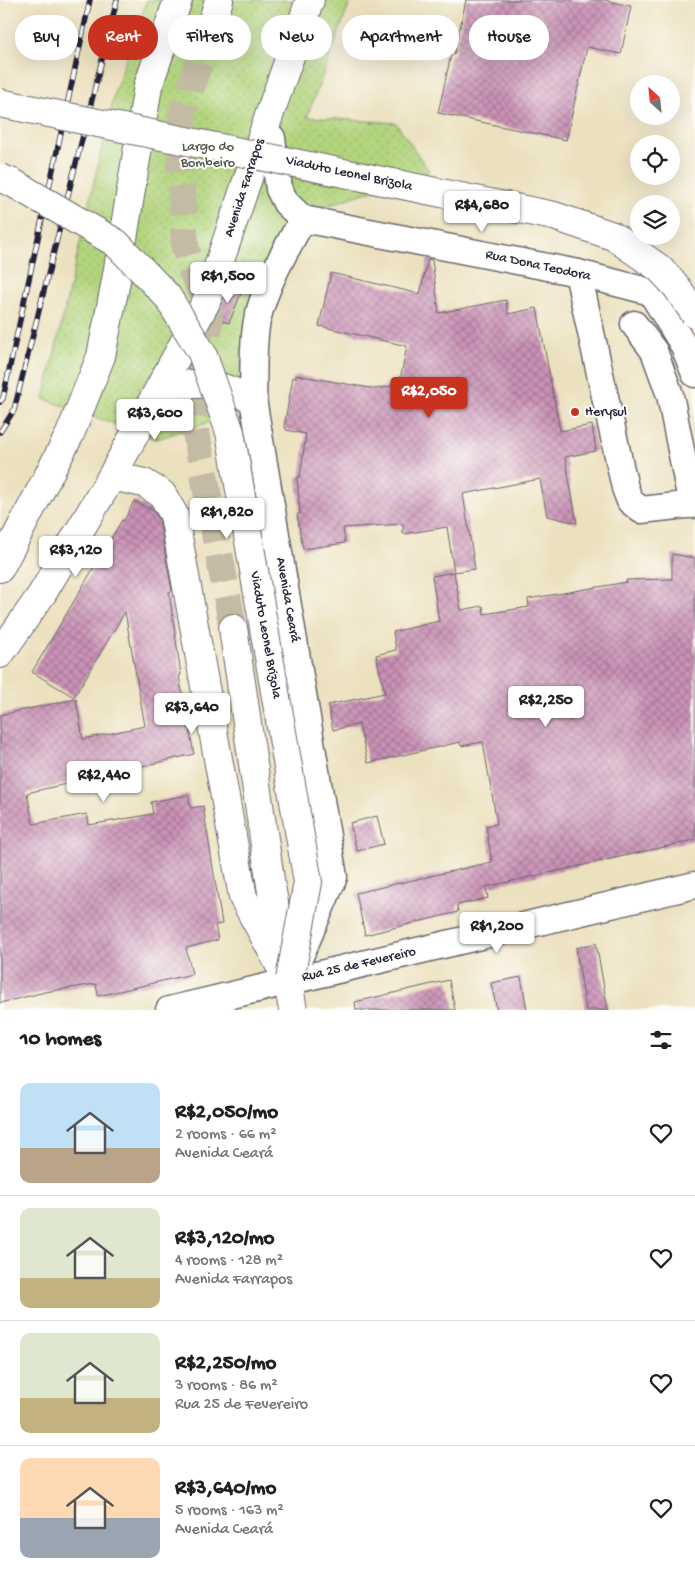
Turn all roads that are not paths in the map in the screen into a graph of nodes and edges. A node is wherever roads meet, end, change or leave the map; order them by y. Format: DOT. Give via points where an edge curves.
graph roads {
  1 [pos="178,0"];
  2 [pos="310,0"];
  3 [pos="0,103"];
  4 [pos="270,113"];
  5 [pos="0,178"];
  6 [pos="303,219"];
  7 [pos="578,273"];
  8 [pos="695,314"];
  9 [pos="634,324"];
  10 [pos="695,374"];
  11 [pos="162,386"];
  12 [pos="253,399"];
  13 [pos="112,476"];
  14 [pos="694,504"];
  15 [pos="0,568"];
  16 [pos="233,628"];
  17 [pos="0,654"];
  18 [pos="695,885"];
  19 [pos="289,981"];
  20 [pos="169,1010"];
  21 [pos="293,1010"];
  1 -- 15 [label="main road" via="148,86 101,356 70,434"];
  2 -- 4 [label="main road, Avenida Farrapos"];
  3 -- 8 [label="main road, Viaduto Leonel Brizola, bridge" via="554,216 613,236 659,268"];
  4 -- 6 [label="street" via="279,189 286,203"];
  4 -- 11 [label="main road, Avenida Farrapos" via="206,302"];
  5 -- 19 [label="main road, Viaduto Leonel Brizola, bridge" via="116,243 167,296 202,353 230,432 308,882"];
  6 -- 7 [label="street, Rua Dona Teodora"];
  6 -- 12 [label="street, Avenida Ceará" via="267,290 257,321"];
  7 -- 10 [label="street, Rua Dona Teodora" via="651,292 684,346"];
  7 -- 14 [label="street" via="630,501 641,510"];
  9 -- 14 [label="street" via="654,351 670,394"];
  11 -- 12 [label="main road" via="210,383"];
  11 -- 13 [label="main road, Avenida Farrapos"];
  12 -- 19 [label="street, Avenida Ceará" via="334,877"];
  13 -- 17 [label="main road, Avenida Farrapos" via="42,594"];
  13 -- 19 [label="main road" via="144,483 162,494 174,515 243,898"];
  16 -- 19 [label="main road" via="271,886"];
  18 -- 19 [label="street, Rua 25 de Fevereiro"];
  19 -- 20 [label="street, Rua 25 de Fevereiro"];
  19 -- 21 [label="main road"];
}
